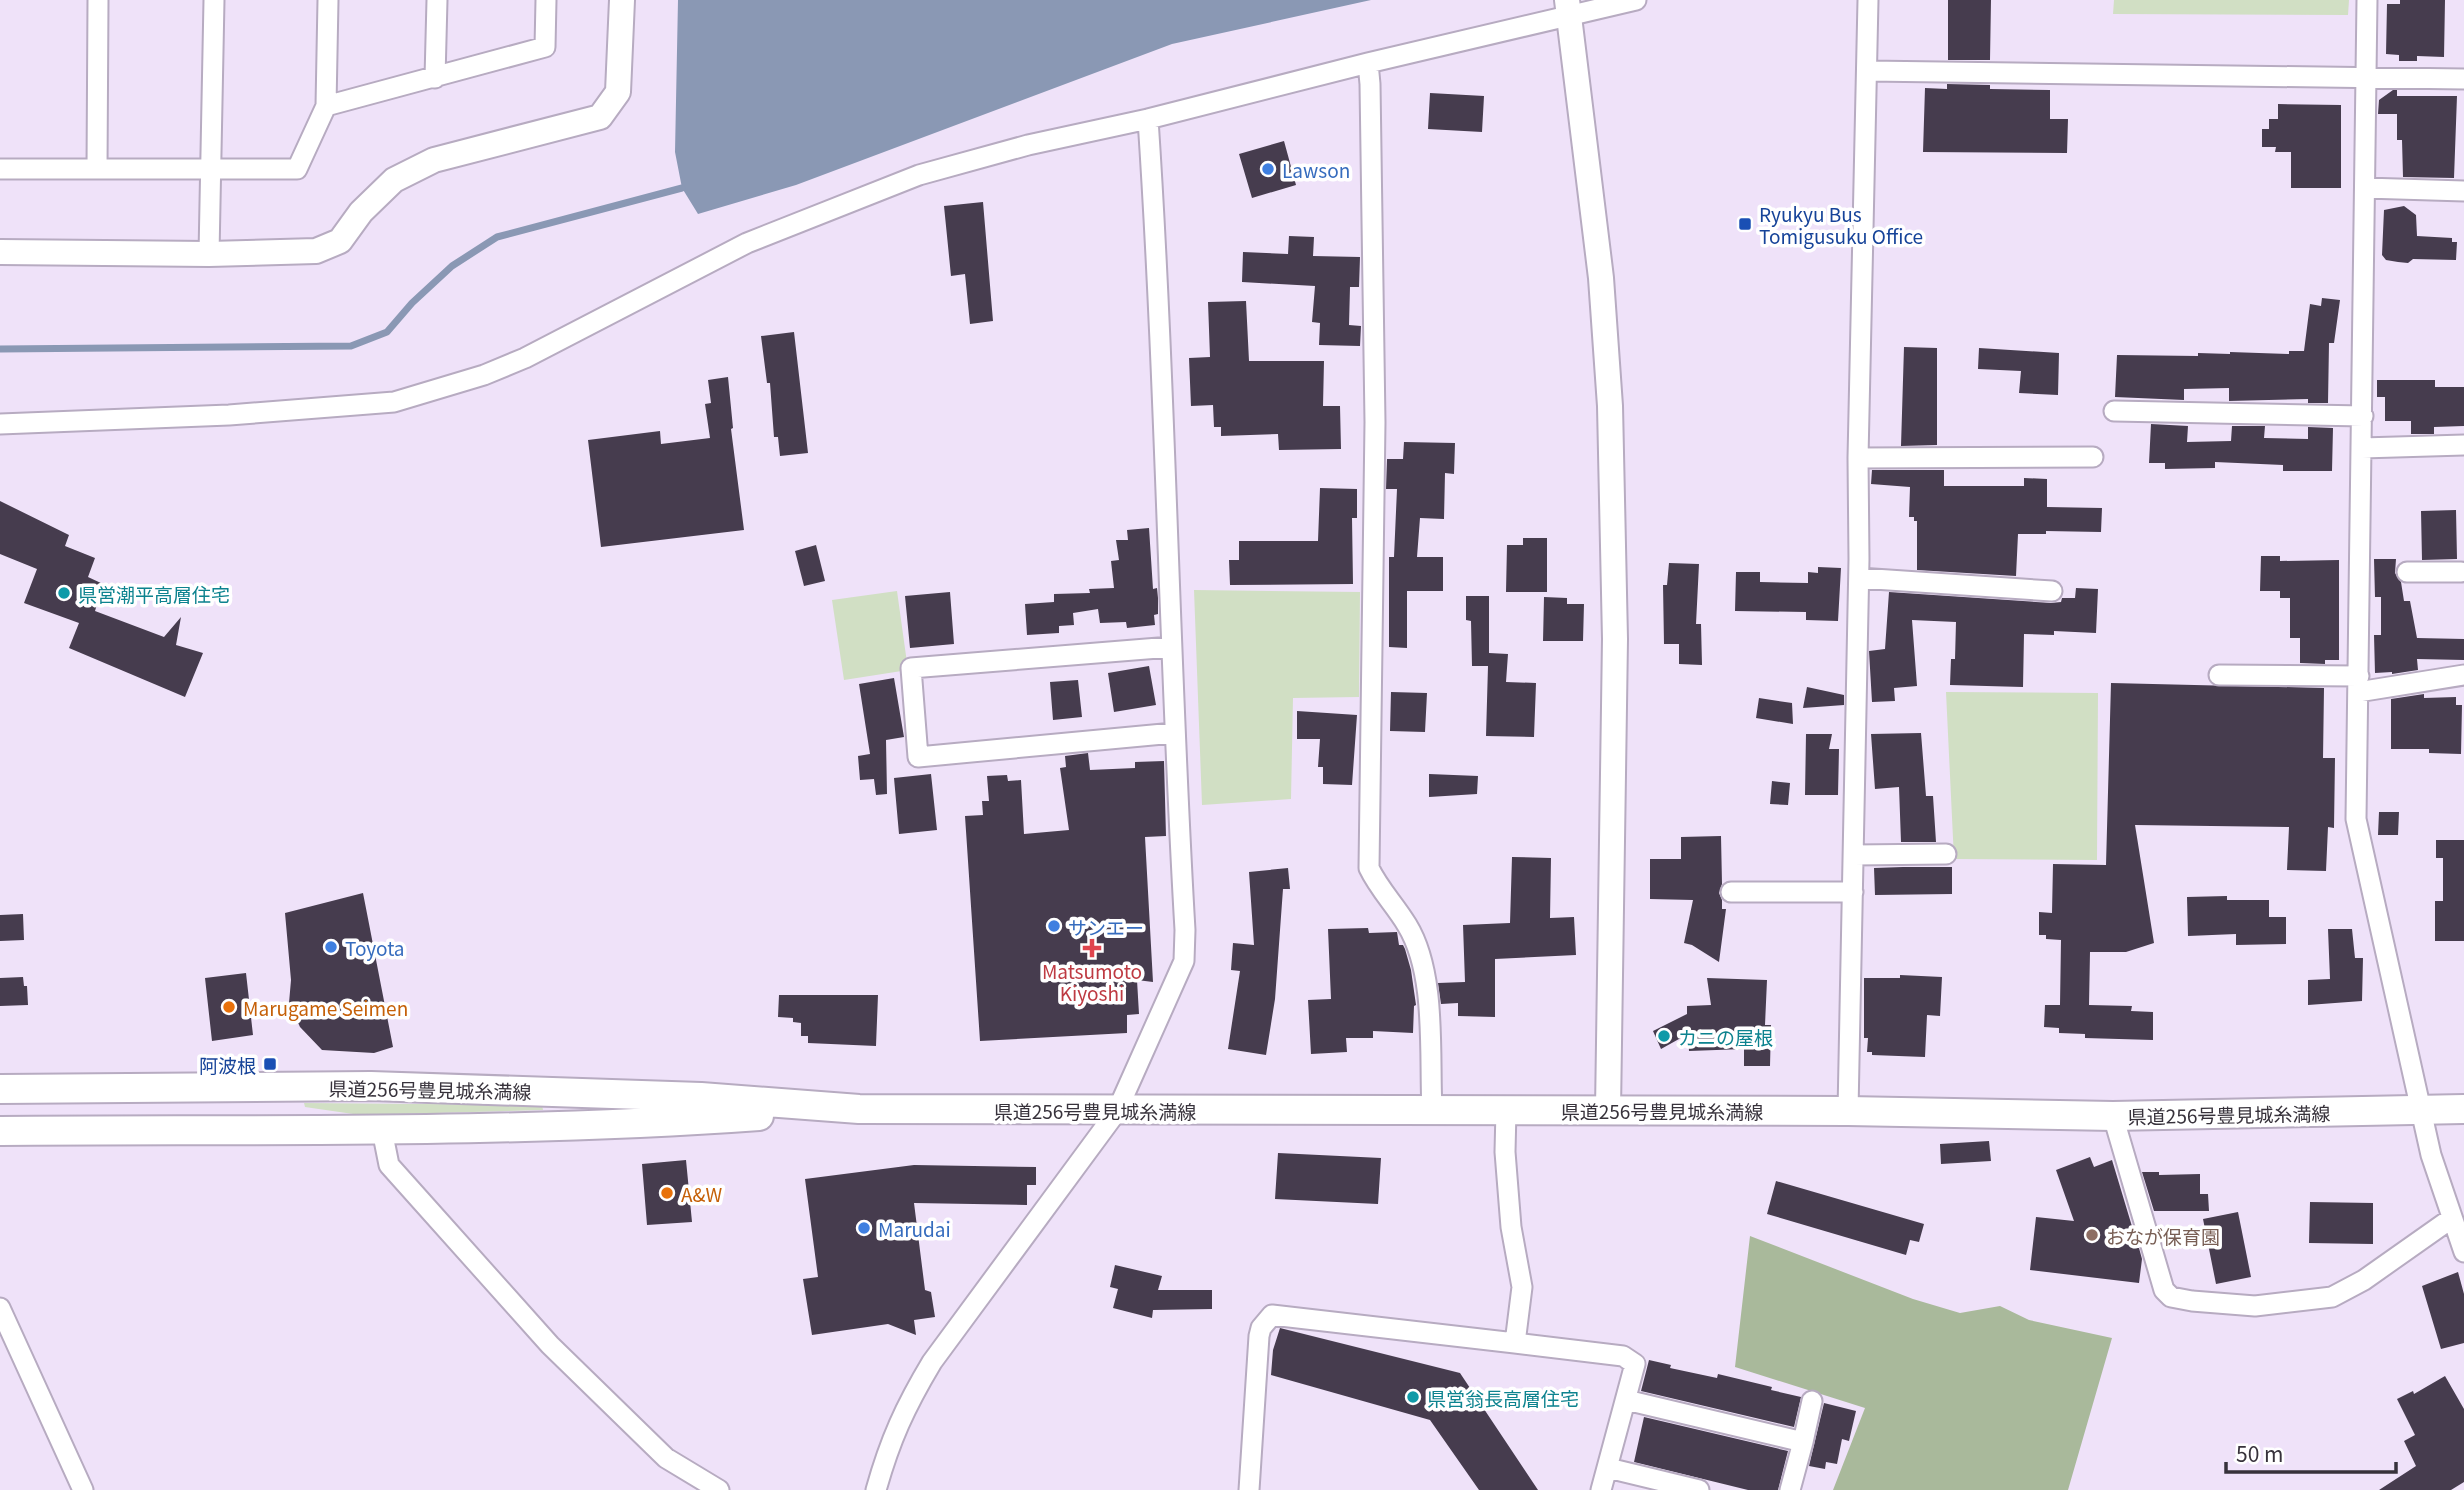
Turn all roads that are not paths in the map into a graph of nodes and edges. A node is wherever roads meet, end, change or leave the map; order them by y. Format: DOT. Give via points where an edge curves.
graph roads {
  1 [pos="98,0"];
  2 [pos="214,0"];
  3 [pos="328,0"];
  4 [pos="437,0"];
  5 [pos="546,0"];
  6 [pos="622,0"];
  7 [pos="1636,0"];
  8 [pos="1868,0"];
  9 [pos="2367,0"];
  10 [pos="1569,8"];
  11 [pos="1368,63"];
  12 [pos="1868,71"];
  13 [pos="435,78"];
  14 [pos="2366,78"];
  15 [pos="2464,79"];
  16 [pos="326,106"];
  17 [pos="1148,118"];
  18 [pos="211,168"];
  19 [pos="0,169"];
  20 [pos="97,169"];
  21 [pos="2365,188"];
  22 [pos="2464,191"];
  23 [pos="0,252"];
  24 [pos="209,254"];
  25 [pos="2114,411"];
  26 [pos="2363,416"];
  27 [pos="0,424"];
  28 [pos="2464,445"];
  29 [pos="2362,448"];
  30 [pos="2093,457"];
  31 [pos="1858,458"];
  32 [pos="2407,572"];
  33 [pos="2461,572"];
  34 [pos="1858,578"];
  35 [pos="2052,590"];
  36 [pos="1171,647"];
  37 [pos="2219,675"];
  38 [pos="2464,675"];
  39 [pos="2358,684"];
  40 [pos="1174,733"];
  41 [pos="1946,854"];
  42 [pos="1854,855"];
  43 [pos="1731,892"];
  44 [pos="1853,892"];
  45 [pos="0,1088"];
  46 [pos="859,1109"];
  47 [pos="2419,1109"];
  48 [pos="2464,1109"];
  49 [pos="1432,1110"];
  50 [pos="1507,1110"];
  51 [pos="1608,1110"];
  52 [pos="1117,1111"];
  53 [pos="1848,1111"];
  54 [pos="2113,1116"];
  55 [pos="382,1130"];
  56 [pos="0,1131"];
  57 [pos="2452,1218"];
  58 [pos="2464,1252"];
  59 [pos="0,1308"];
  60 [pos="1516,1343"];
  61 [pos="1626,1400"];
  62 [pos="1812,1401"];
  63 [pos="1803,1442"];
  64 [pos="1608,1468"];
  65 [pos="83,1490"];
  66 [pos="719,1490"];
  67 [pos="876,1490"];
  68 [pos="1249,1490"];
  69 [pos="1601,1490"];
  70 [pos="1699,1490"];
  71 [pos="1790,1490"];
  1 -- 20 [label="street"];
  2 -- 18 [label="street"];
  3 -- 16 [label="street"];
  4 -- 13 [label="street"];
  5 -- 13 [label="street" via="545,47"];
  6 -- 24 [label="street" via="618,92 600,117 434,160 394,180 340,241 316,251"];
  7 -- 10 [label="street"];
  8 -- 12 [label="street"];
  9 -- 14 [label="street"];
  10 -- 11 [label="street" via="1516,30"];
  10 -- 51 [label="street" via="1601,278 1610,406 1615,639"];
  11 -- 17 [label="street"];
  11 -- 49 [label="street" via="1375,422 1369,868 1408,926 1419,953 1427,985"];
  12 -- 14 [label="street"];
  12 -- 31 [label="street"];
  13 -- 16 [label="street"];
  14 -- 15 [label="street"];
  14 -- 21 [label="street"];
  16 -- 18 [label="street" via="297,169"];
  17 -- 27 [label="street" via="919,175 747,243 525,358 394,402 229,415"];
  17 -- 36 [label="street"];
  18 -- 20 [label="street"];
  18 -- 24 [label="street"];
  19 -- 20 [label="street"];
  21 -- 22 [label="street"];
  21 -- 26 [label="street"];
  23 -- 24 [label="street"];
  25 -- 26 [label="street"];
  26 -- 29 [label="street"];
  28 -- 29 [label="street"];
  29 -- 39 [label="street"];
  30 -- 31 [label="street"];
  31 -- 34 [label="street"];
  32 -- 33 [label="street"];
  34 -- 35 [label="street"];
  34 -- 42 [label="street"];
  36 -- 40 [label="street"];
  36 -- 40 [label="street" via="911,668 918,757"];
  37 -- 39 [label="street"];
  38 -- 39 [label="street"];
  39 -- 47 [label="street" via="2356,819"];
  40 -- 52 [label="street" via="1184,961"];
  41 -- 42 [label="street"];
  42 -- 44 [label="street"];
  43 -- 44 [label="street"];
  44 -- 53 [label="street"];
  45 -- 46 [label="main road, 県道256号豊見城糸満線" via="371,1086 701,1097"];
  46 -- 52 [label="main road, 県道256号豊見城糸満線"];
  46 -- 55 [label="main road, 県道256号豊見城糸満線" via="698,1120"];
  47 -- 48 [label="main road, 県道256号豊見城糸満線"];
  47 -- 54 [label="main road, 県道256号豊見城糸満線"];
  47 -- 57 [label="street"];
  49 -- 50 [label="main road, 県道256号豊見城糸満線"];
  49 -- 52 [label="main road, 県道256号豊見城糸満線"];
  50 -- 51 [label="main road, 県道256号豊見城糸満線"];
  50 -- 60 [label="street" via="1511,1227 1522,1287"];
  51 -- 53 [label="main road, 県道256号豊見城糸満線"];
  52 -- 67 [label="street" via="932,1362 889,1444"];
  53 -- 54 [label="main road, 県道256号豊見城糸満線"];
  54 -- 57 [label="street" via="2164,1290 2171,1297 2255,1306 2332,1297"];
  55 -- 56 [label="main road, 県道256号豊見城糸満線"];
  55 -- 66 [label="street" via="389,1165 550,1345 666,1458"];
  57 -- 58 [label="street"];
  59 -- 65 [label="street"];
  60 -- 61 [label="street" via="1623,1356 1635,1364"];
  60 -- 68 [label="street" via="1272,1315 1259,1336"];
  61 -- 63 [label="street"];
  61 -- 64 [label="street"];
  62 -- 63 [label="street"];
  63 -- 71 [label="street"];
  64 -- 69 [label="street"];
  64 -- 70 [label="street"];
}
